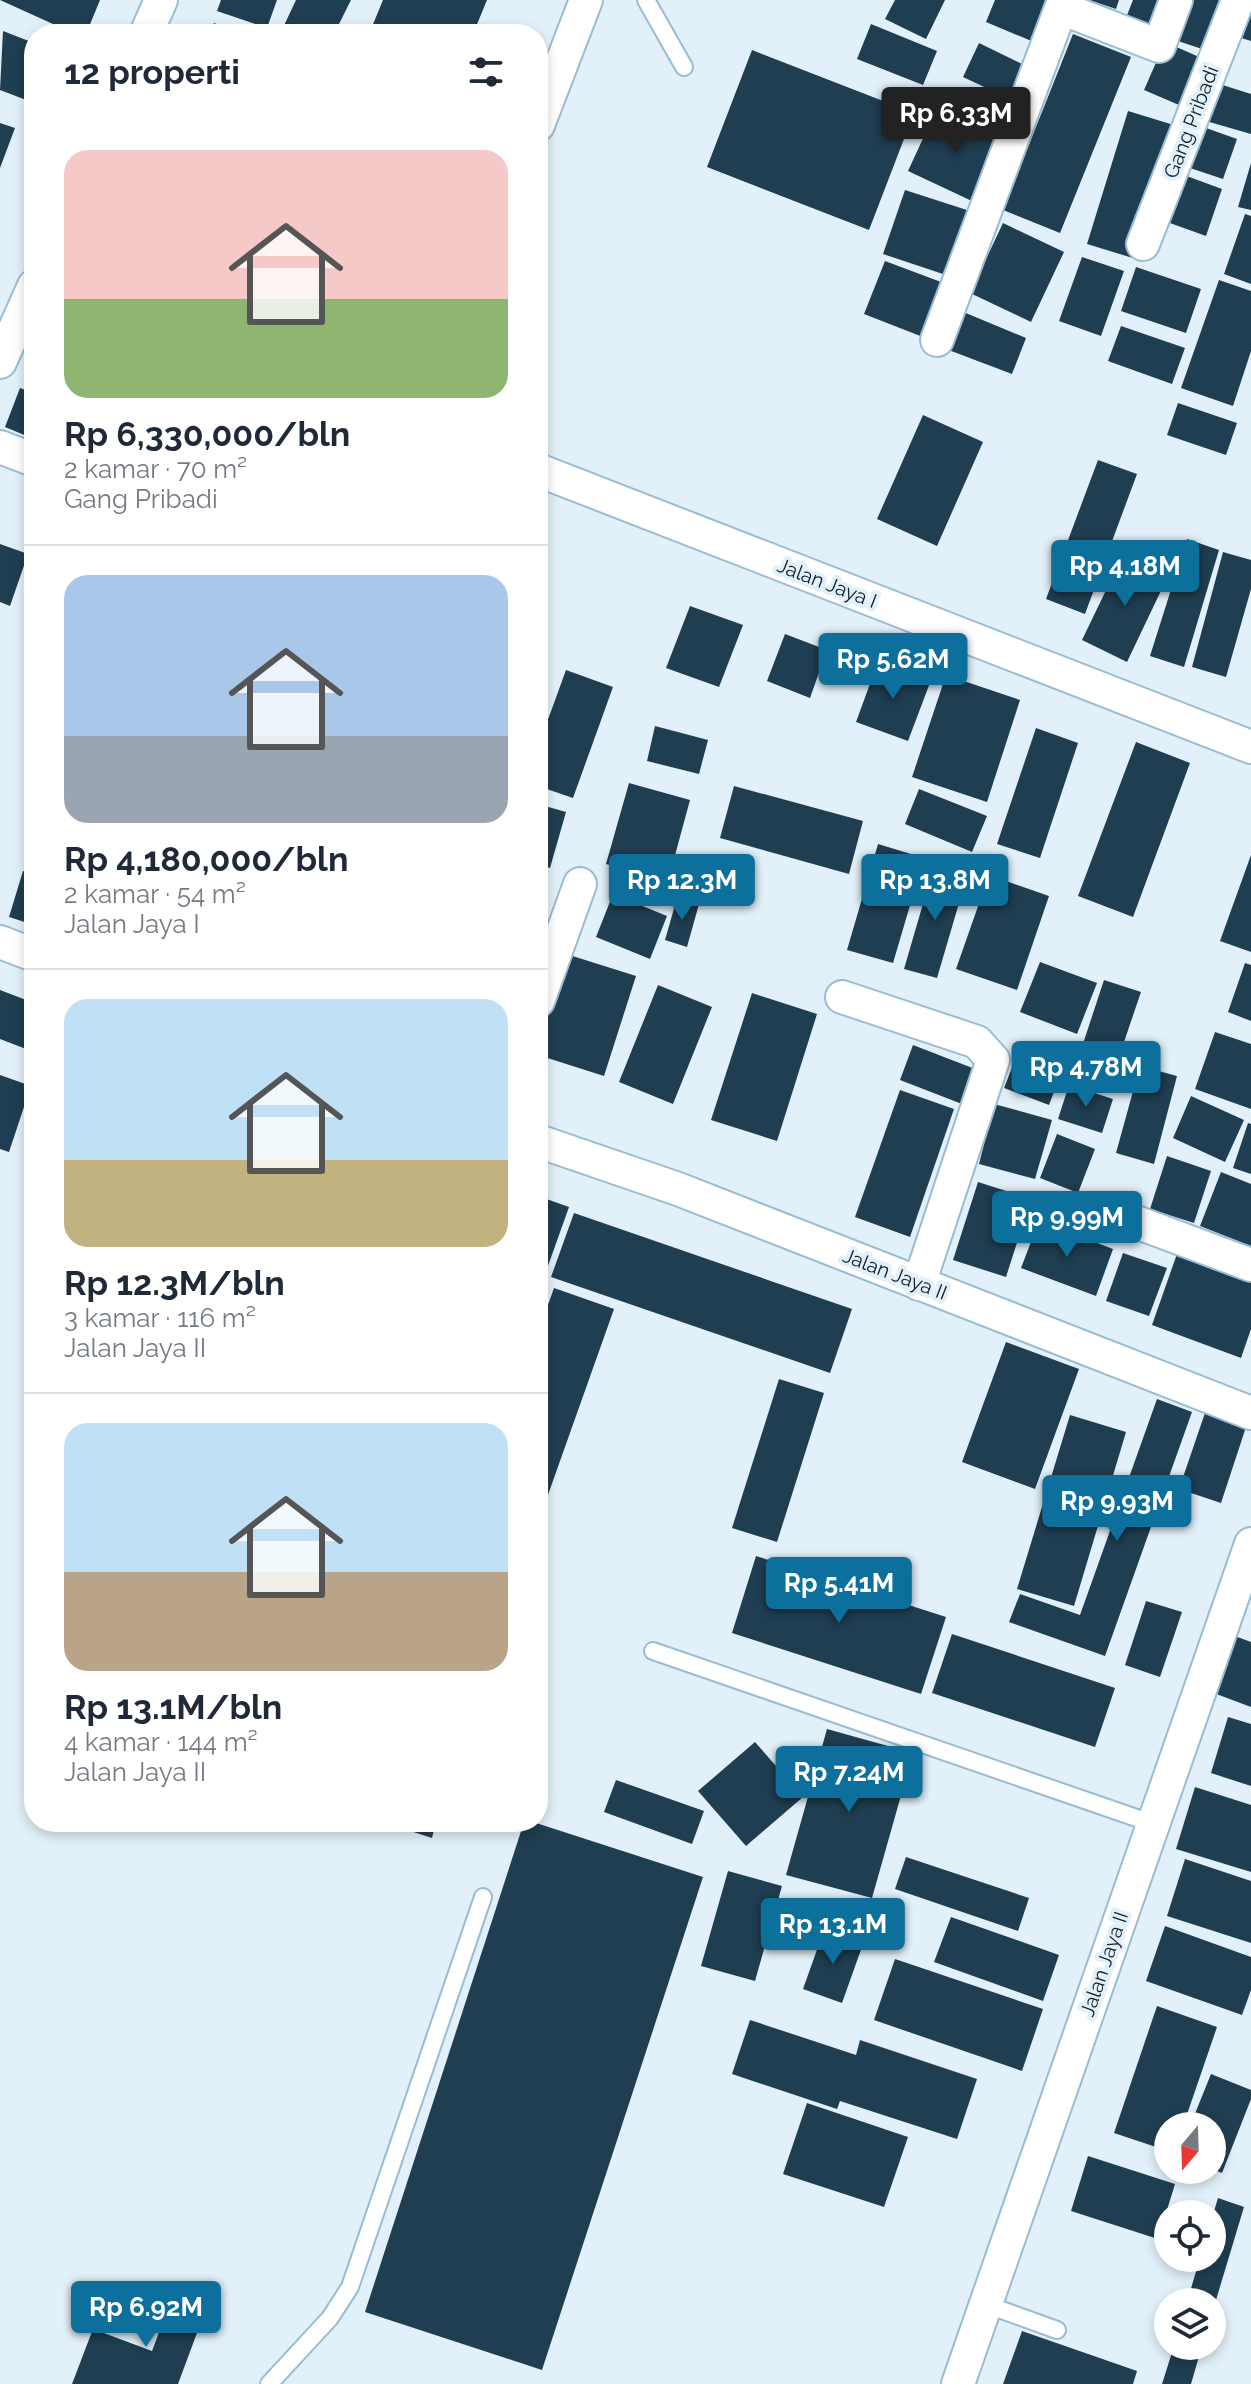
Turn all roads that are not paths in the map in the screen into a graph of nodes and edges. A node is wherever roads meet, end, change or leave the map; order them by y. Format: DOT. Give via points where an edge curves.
graph roads {
  1 [pos="161,0"];
  2 [pos="586,0"];
  3 [pos="646,0"];
  4 [pos="1176,0"];
  5 [pos="1238,0"];
  6 [pos="150,24"];
  7 [pos="684,67"];
  8 [pos="548,99"];
  9 [pos="1143,244"];
  10 [pos="24,308"];
  11 [pos="937,340"];
  12 [pos="0,362"];
  13 [pos="0,447"];
  14 [pos="24,456"];
  15 [pos="548,474"];
  16 [pos="1251,747"];
  17 [pos="580,884"];
  18 [pos="0,942"];
  19 [pos="24,951"];
  20 [pos="548,973"];
  21 [pos="842,997"];
  22 [pos="548,1144"];
  23 [pos="1104,1210"];
  24 [pos="1251,1265"];
  25 [pos="919,1284"];
  26 [pos="1251,1413"];
  27 [pos="1251,1544"];
  28 [pos="1242,1600"];
  29 [pos="653,1651"];
  30 [pos="1154,1824"];
  31 [pos="483,1897"];
  32 [pos="985,2304"];
  33 [pos="1057,2330"];
  34 [pos="269,2384"];
  35 [pos="958,2384"];
  1 -- 6 [label="street"];
  2 -- 8 [label="street"];
  3 -- 7 [label="lane"];
  4 -- 11 [label="street" via="1159,46 1061,8"];
  5 -- 9 [label="street, Gang Pribadi"];
  10 -- 12 [label="street"];
  13 -- 14 [label="street"];
  15 -- 16 [label="street, Jalan Jaya I"];
  17 -- 20 [label="street"];
  18 -- 19 [label="street"];
  21 -- 25 [label="street" via="977,1042 993,1060"];
  22 -- 25 [label="street, Jalan Jaya II" via="678,1189"];
  23 -- 24 [label="street"];
  25 -- 26 [label="street, Jalan Jaya II"];
  27 -- 28 [label="street, Jalan Jaya II"];
  28 -- 30 [label="street, Jalan Jaya II"];
  29 -- 30 [label="lane"];
  30 -- 32 [label="street, Jalan Jaya II"];
  31 -- 34 [label="lane" via="350,2287 330,2318"];
  32 -- 33 [label="lane"];
  32 -- 35 [label="street, Jalan Jaya II"];
}
